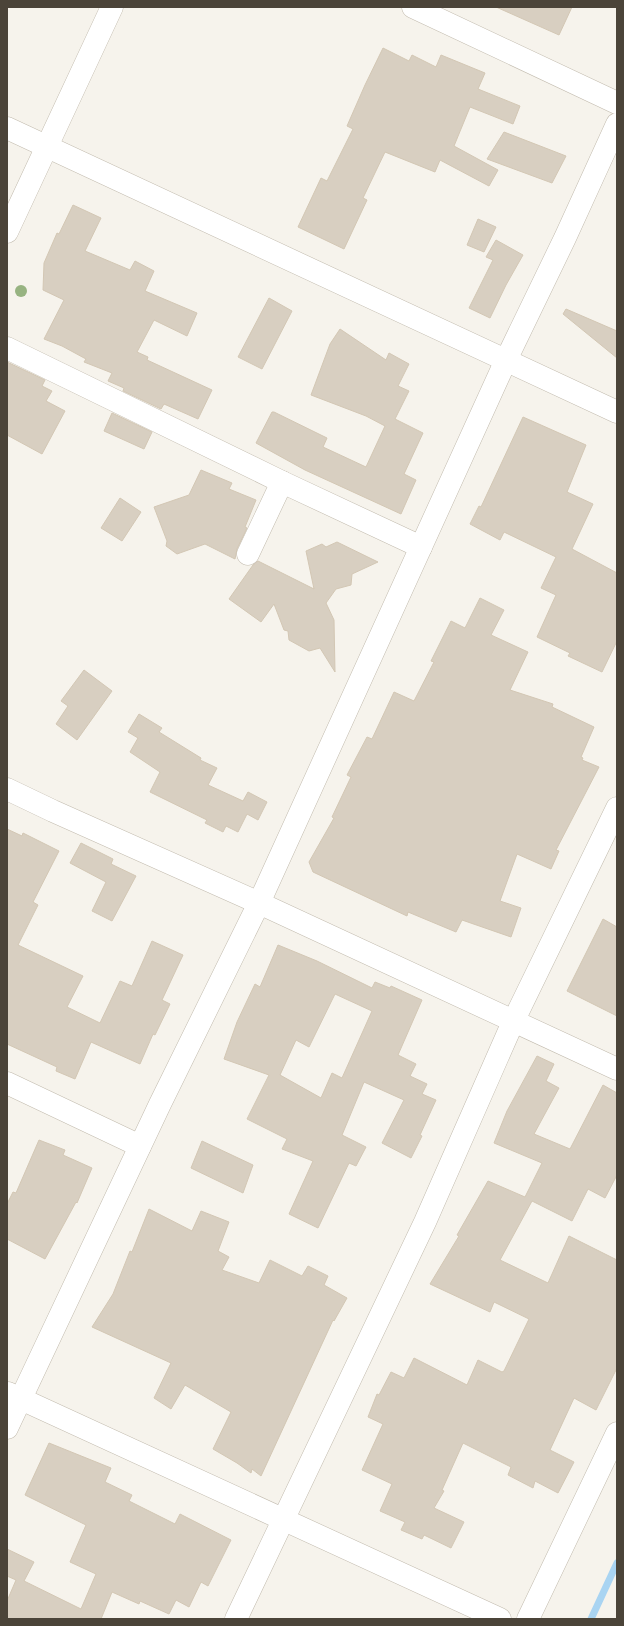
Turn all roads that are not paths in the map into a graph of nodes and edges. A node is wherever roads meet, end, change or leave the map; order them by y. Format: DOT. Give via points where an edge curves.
graph roads {
  1 [pos="112,7"];
  2 [pos="413,7"];
  3 [pos="617,103"];
  4 [pos="617,124"];
  5 [pos="7,128"];
  6 [pos="47,147"];
  7 [pos="7,232"];
  8 [pos="7,348"];
  9 [pos="506,360"];
  10 [pos="617,412"];
  11 [pos="282,482"];
  12 [pos="422,547"];
  13 [pos="248,554"];
  14 [pos="7,789"];
  15 [pos="617,808"];
  16 [pos="259,903"];
  17 [pos="513,1022"];
  18 [pos="617,1069"];
  19 [pos="7,1083"];
  20 [pos="140,1146"];
  21 [pos="14,1395"];
  22 [pos="7,1428"];
  23 [pos="617,1433"];
  24 [pos="284,1520"];
  25 [pos="236,1619"];
  26 [pos="500,1619"];
  27 [pos="528,1619"];
  1 -- 6 [label="street"];
  2 -- 3 [label="street"];
  4 -- 9 [label="street"];
  5 -- 6 [label="street"];
  6 -- 7 [label="street"];
  6 -- 9 [label="street"];
  8 -- 11 [label="street"];
  9 -- 10 [label="street"];
  9 -- 12 [label="street"];
  11 -- 12 [label="street"];
  11 -- 13 [label="street"];
  12 -- 16 [label="street"];
  14 -- 16 [label="street"];
  15 -- 17 [label="street"];
  16 -- 17 [label="street"];
  16 -- 20 [label="street"];
  17 -- 18 [label="street"];
  17 -- 24 [label="street" via="425,1222"];
  19 -- 20 [label="street"];
  20 -- 21 [label="street"];
  21 -- 22 [label="street"];
  21 -- 24 [label="street"];
  23 -- 27 [label="street"];
  24 -- 25 [label="street"];
  24 -- 26 [label="street"];
}
